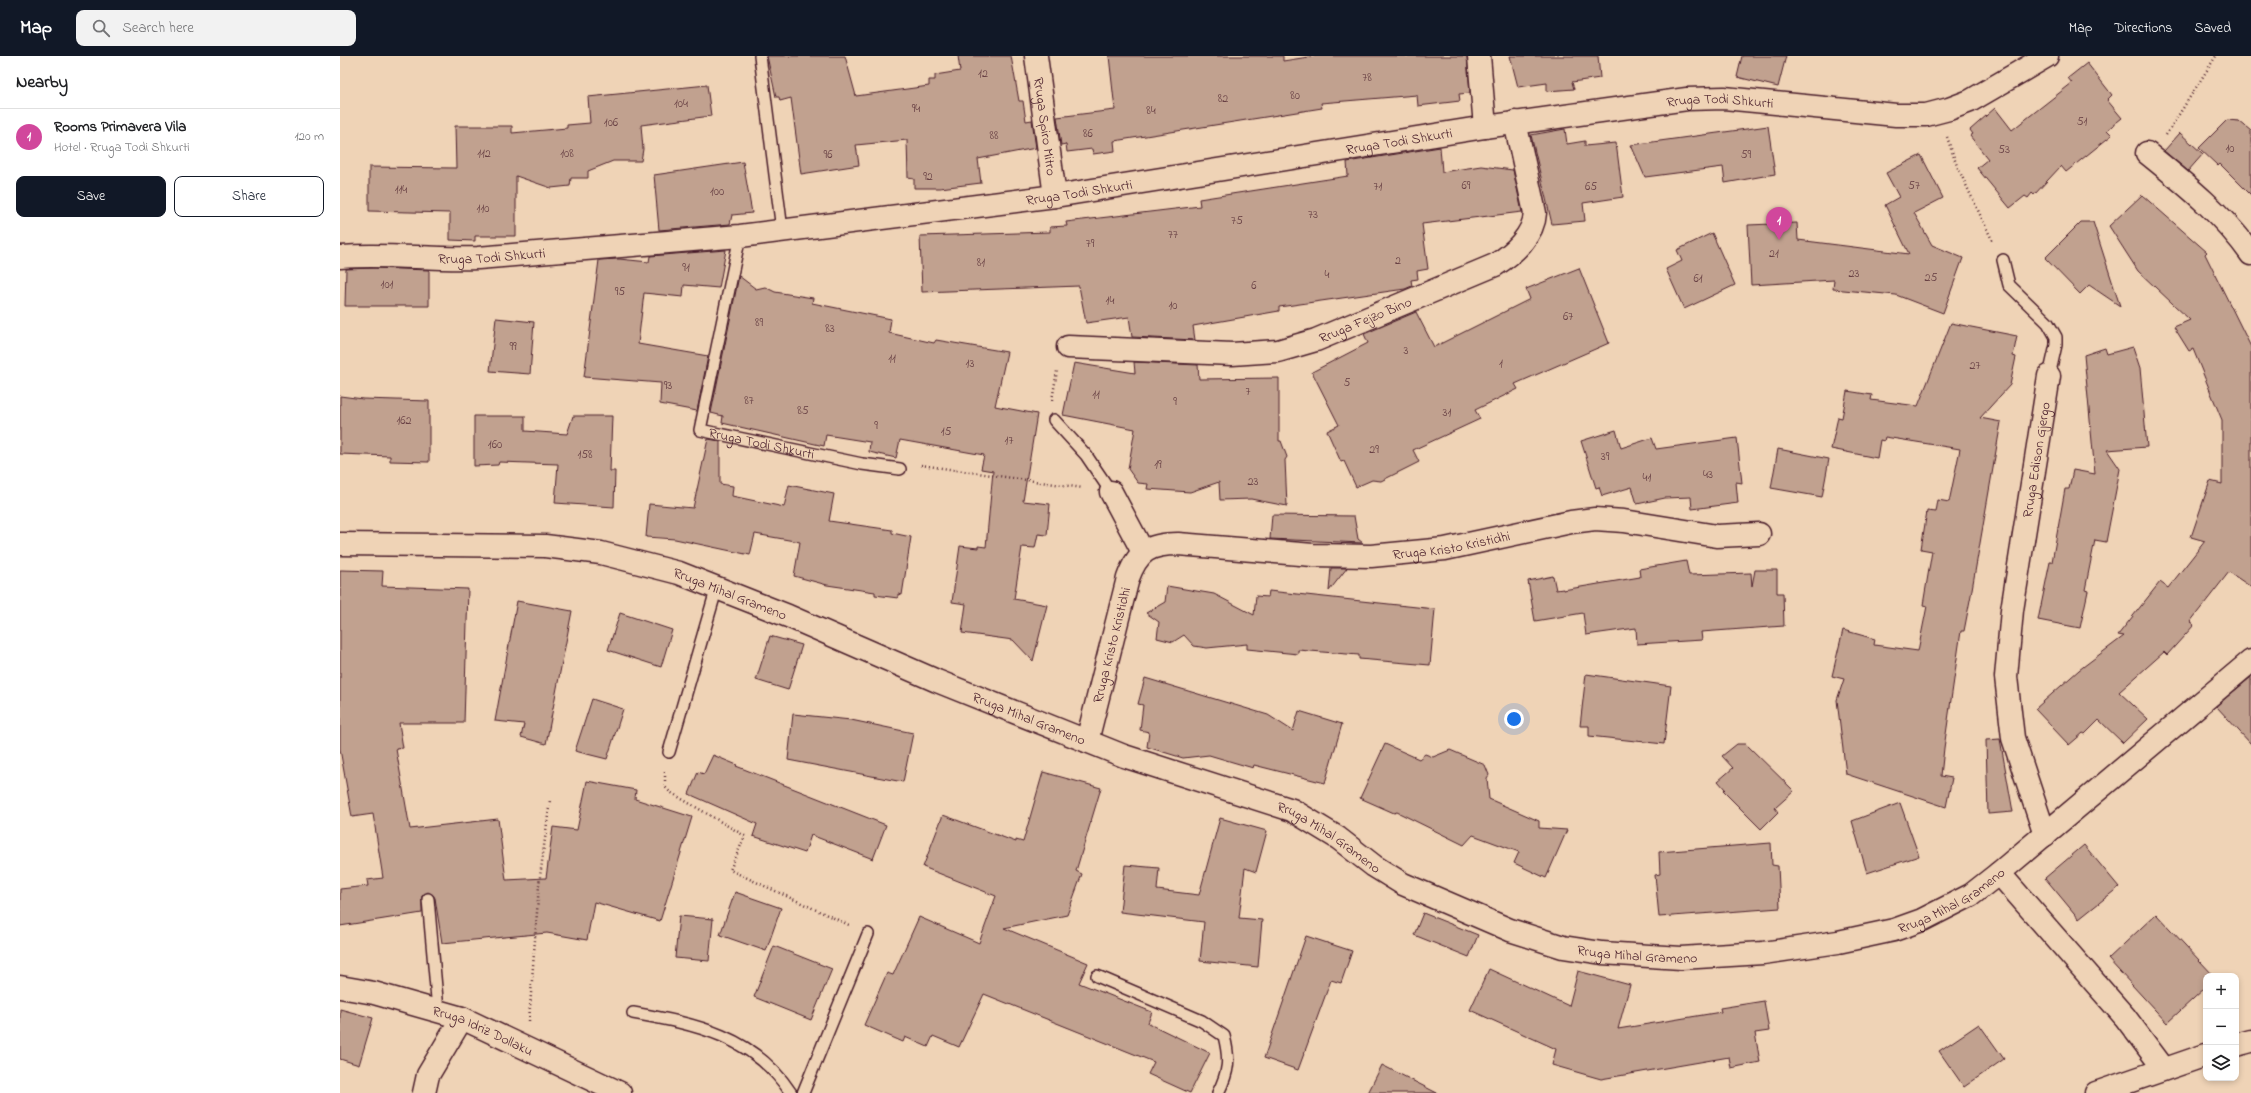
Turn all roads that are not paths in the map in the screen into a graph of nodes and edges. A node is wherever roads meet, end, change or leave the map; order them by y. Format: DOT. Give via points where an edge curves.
graph roads {
  1 [pos="760,56"];
  2 [pos="1036,56"];
  3 [pos="1479,56"];
  4 [pos="2047,56"];
  5 [pos="1515,122"];
  6 [pos="1485,126"];
  7 [pos="2147,153"];
  8 [pos="1055,196"];
  9 [pos="782,230"];
  10 [pos="740,236"];
  11 [pos="2251,254"];
  12 [pos="340,257"];
  13 [pos="2003,260"];
  14 [pos="1068,347"];
  15 [pos="2049,376"];
  16 [pos="1054,420"];
  17 [pos="900,468"];
  18 [pos="1111,492"];
  19 [pos="1758,534"];
  20 [pos="340,544"];
  21 [pos="1143,552"];
  22 [pos="717,587"];
  23 [pos="2251,661"];
  24 [pos="1087,741"];
  25 [pos="669,752"];
  26 [pos="2045,835"];
  27 [pos="1999,873"];
  28 [pos="428,899"];
  29 [pos="868,934"];
  30 [pos="1097,976"];
  31 [pos="340,987"];
  32 [pos="438,1010"];
  33 [pos="633,1013"];
  34 [pos="462,1018"];
  35 [pos="2251,1040"];
  36 [pos="2239,1044"];
  37 [pos="2203,1056"];
  38 [pos="2164,1069"];
  39 [pos="424,1093"];
  40 [pos="620,1093"];
  41 [pos="791,1093"];
  42 [pos="803,1093"];
  43 [pos="1218,1093"];
  44 [pos="2096,1093"];
  1 -- 9 [label="lane"];
  2 -- 8 [label="street, Rruga Spiro Mitro"];
  3 -- 6 [label="street"];
  4 -- 5 [label="street, Rruga Todi Shkurti" via="1970,101 1938,113 1896,115 1724,98 1659,102"];
  5 -- 6 [label="street, Rruga Todi Shkurti"];
  5 -- 14 [label="street, Rruga Fejzo Bino" via="1535,222 1514,251 1495,265 1316,340 1278,352 1232,354"];
  6 -- 8 [label="street, Rruga Todi Shkurti"];
  7 -- 11 [label="street" via="2205,202"];
  8 -- 9 [label="street, Rruga Todi Shkurti"];
  9 -- 10 [label="street, Rruga Todi Shkurti"];
  10 -- 12 [label="street, Rruga Todi Shkurti" via="471,258"];
  10 -- 17 [label="lane, Rruga Todi Shkurti" via="700,430 862,464"];
  13 -- 15 [label="lane, Rruga Edison Gjergo" via="2009,284 2048,322 2056,337"];
  15 -- 26 [label="street, Rruga Edison Gjergo" via="2012,610 2006,677 2013,738"];
  16 -- 18 [label="lane" via="1086,455"];
  18 -- 21 [label="street"];
  19 -- 21 [label="street, Rruga Kristo Kristidhi" via="1717,536 1624,521 1583,520 1445,549 1370,556 1306,555 1178,544 1156,546"];
  20 -- 22 [label="street, Rruga Mihal Grameno" via="545,546 621,557"];
  21 -- 24 [label="street, Rruga Kristo Kristidhi" via="1134,563 1125,590"];
  22 -- 24 [label="street, Rruga Mihal Grameno" via="937,681"];
  22 -- 25 [label="lane"];
  23 -- 26 [label="street, Rruga Mihal Grameno"];
  24 -- 27 [label="street, Rruga Mihal Grameno" via="1157,768 1292,810 1404,884 1539,941 1584,951 1654,957 1713,957 1786,950 1864,938 1894,930 1944,910 1970,895"];
  26 -- 27 [label="street, Rruga Mihal Grameno"];
  27 -- 38 [label="street" via="2125,1017"];
  28 -- 32 [label="lane"];
  29 -- 42 [label="lane"];
  30 -- 43 [label="lane" via="1202,1021 1224,1036 1229,1057 1224,1081"];
  31 -- 32 [label="street, Rruga Idriz Dollaku" via="374,992"];
  32 -- 34 [label="street, Rruga Idriz Dollaku"];
  33 -- 41 [label="lane" via="667,1019 728,1038 755,1052 780,1077"];
  34 -- 39 [label="street" via="428,1075"];
  34 -- 40 [label="street, Rruga Idriz Dollaku"];
  35 -- 36 [label="street"];
  37 -- 38 [label="street"];
  38 -- 44 [label="street"];
}
